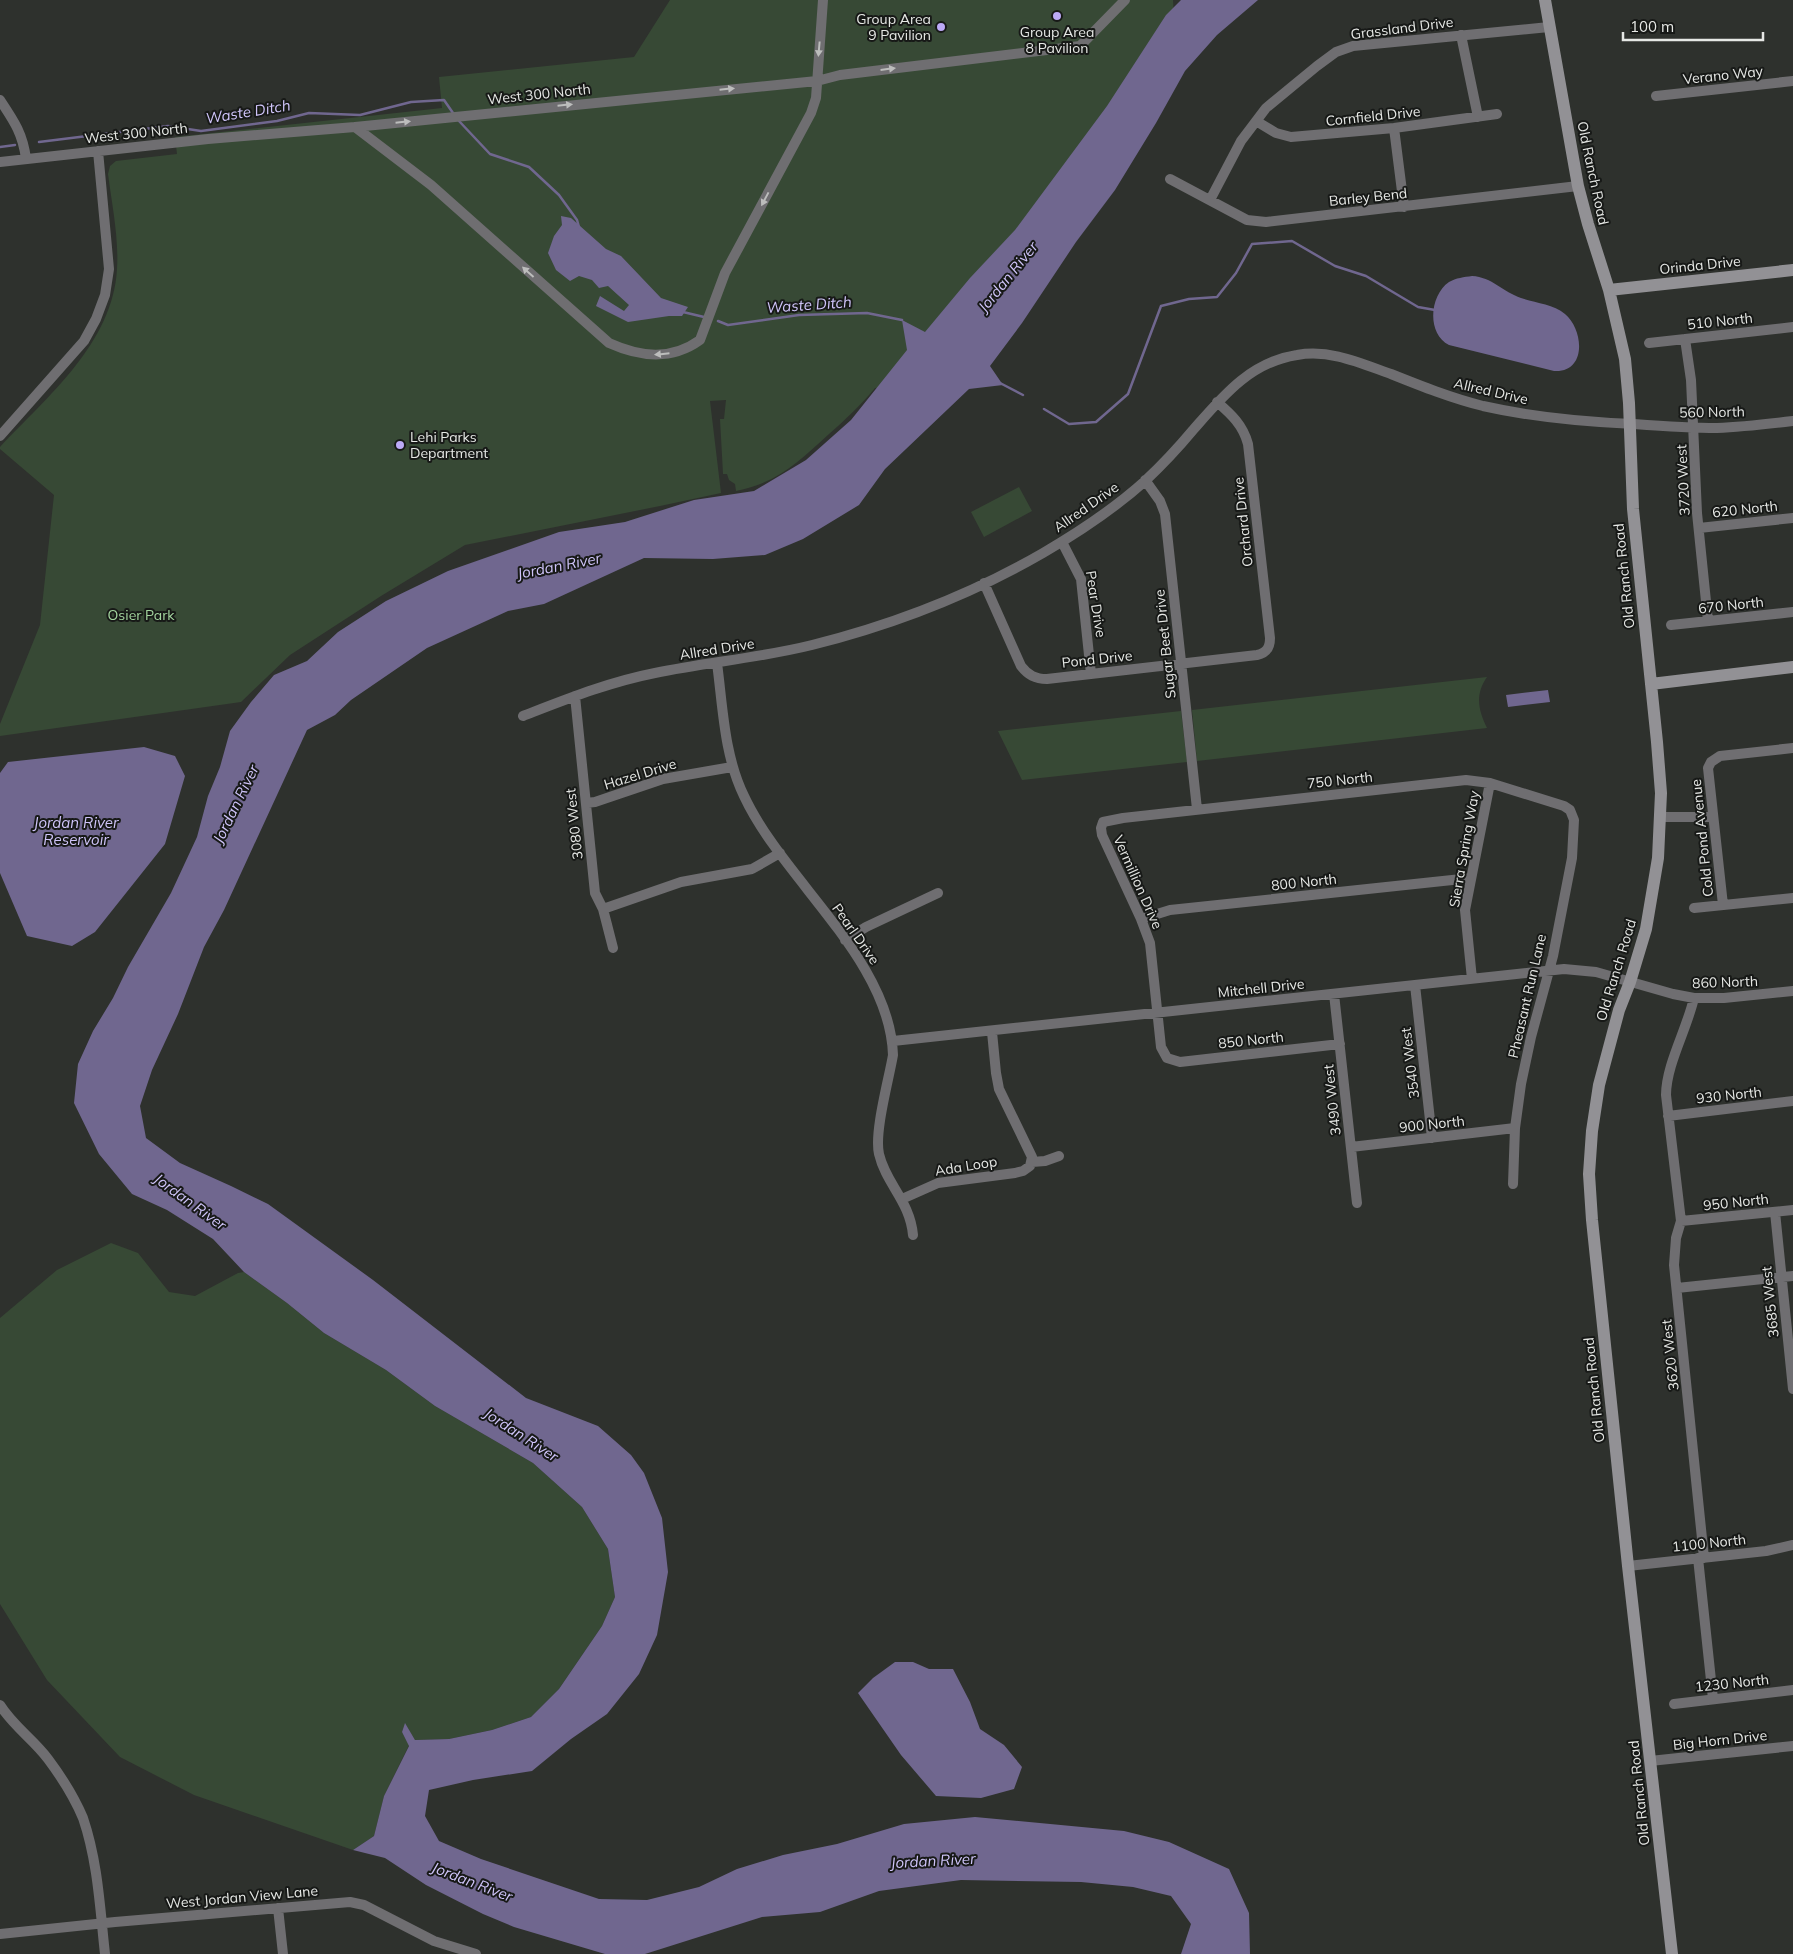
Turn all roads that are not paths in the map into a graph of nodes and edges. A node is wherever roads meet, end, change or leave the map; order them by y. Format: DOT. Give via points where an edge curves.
graph roads {
  1 [pos="823,0"];
  2 [pos="1125,0"];
  3 [pos="1545,0"];
  4 [pos="1549,27"];
  5 [pos="1461,35"];
  6 [pos="817,81"];
  7 [pos="1793,81"];
  8 [pos="1656,96"];
  9 [pos="0,100"];
  10 [pos="1497,114"];
  11 [pos="1478,117"];
  12 [pos="1256,121"];
  13 [pos="355,127"];
  14 [pos="1394,128"];
  15 [pos="98,151"];
  16 [pos="26,159"];
  17 [pos="0,162"];
  18 [pos="1170,179"];
  19 [pos="1578,186"];
  20 [pos="1210,200"];
  21 [pos="1404,206"];
  22 [pos="1793,270"];
  23 [pos="1610,290"];
  24 [pos="1793,327"];
  25 [pos="1685,339"];
  26 [pos="1649,343"];
  27 [pos="1217,402"];
  28 [pos="1793,421"];
  29 [pos="1630,424"];
  30 [pos="1694,428"];
  31 [pos="0,436"];
  32 [pos="1145,480"];
  33 [pos="1793,518"];
  34 [pos="1699,528"];
  35 [pos="1062,542"];
  36 [pos="984,584"];
  37 [pos="1793,612"];
  38 [pos="1708,621"];
  39 [pos="1672,625"];
  40 [pos="1268,650"];
  41 [pos="717,663"];
  42 [pos="1181,664"];
  43 [pos="1793,667"];
  44 [pos="1091,674"];
  45 [pos="1651,684"];
  46 [pos="575,696"];
  47 [pos="523,716"];
  48 [pos="1793,748"];
  49 [pos="732,767"];
  50 [pos="1490,783"];
  51 [pos="586,803"];
  52 [pos="1197,809"];
  53 [pos="1573,816"];
  54 [pos="1660,817"];
  55 [pos="1713,817"];
  56 [pos="1103,822"];
  57 [pos="780,853"];
  58 [pos="1471,878"];
  59 [pos="938,893"];
  60 [pos="1793,898"];
  61 [pos="1723,906"];
  62 [pos="1694,908"];
  63 [pos="603,909"];
  64 [pos="1141,919"];
  65 [pos="845,940"];
  66 [pos="613,948"];
  67 [pos="1550,970"];
  68 [pos="1472,979"];
  69 [pos="1630,982"];
  70 [pos="1415,985"];
  71 [pos="1793,991"];
  72 [pos="1334,994"];
  73 [pos="1694,998"];
  74 [pos="1158,1014"];
  75 [pos="992,1032"];
  76 [pos="893,1042"];
  77 [pos="1340,1044"];
  78 [pos="1167,1058"];
  79 [pos="1793,1101"];
  80 [pos="1668,1116"];
  81 [pos="1515,1128"];
  82 [pos="1432,1138"];
  83 [pos="1351,1147"];
  84 [pos="1059,1156"];
  85 [pos="1032,1162"];
  86 [pos="1513,1184"];
  87 [pos="902,1198"];
  88 [pos="1357,1203"];
  89 [pos="1793,1210"];
  90 [pos="1775,1212"];
  91 [pos="1681,1221"];
  92 [pos="913,1235"];
  93 [pos="1793,1276"];
  94 [pos="1781,1278"];
  95 [pos="1677,1288"];
  96 [pos="1793,1389"];
  97 [pos="1793,1545"];
  98 [pos="1701,1558"];
  99 [pos="1628,1566"];
  100 [pos="1793,1690"];
  101 [pos="1713,1699"];
  102 [pos="1674,1704"];
  103 [pos="0,1705"];
  104 [pos="1793,1746"];
  105 [pos="1650,1761"];
  106 [pos="278,1908"];
  107 [pos="102,1923"];
  108 [pos="0,1934"];
  109 [pos="105,1954"];
  110 [pos="283,1954"];
  111 [pos="476,1954"];
  112 [pos="1672,1954"];
  1 -- 6 [label="street, one-way"];
  6 -- 2 [label="street, West 300 North, one-way" via="840,75 1080,46"];
  3 -- 4 [label="street, Old Ranch Road"];
  4 -- 5 [label="street, Grassland Drive"];
  4 -- 19 [label="street, Old Ranch Road"];
  5 -- 11 [label="street"];
  5 -- 12 [label="street, Grassland Drive" via="1353,46 1336,52 1283,93"];
  13 -- 6 [label="street, West 300 North, one-way"];
  6 -- 13 [label="street, one-way" via="811,113 725,273 700,340 665,355 636,353 607,342 431,184"];
  7 -- 8 [label="street, Verano Way"];
  9 -- 16 [label="street" via="19,129"];
  10 -- 11 [label="street, Cornfield Drive"];
  11 -- 14 [label="street, Cornfield Drive"];
  12 -- 14 [label="street, Cornfield Drive" via="1276,133 1291,137"];
  12 -- 20 [label="street, Grassland Drive" via="1241,141"];
  13 -- 15 [label="street, West 300 North"];
  14 -- 21 [label="street"];
  15 -- 16 [label="street, West 300 North"];
  15 -- 31 [label="street" via="109,269 105,295 84,341"];
  16 -- 17 [label="street, West 300 North"];
  18 -- 20 [label="street, Barley Bend"];
  19 -- 21 [label="street, Barley Bend"];
  19 -- 23 [label="street, Old Ranch Road"];
  20 -- 21 [label="street, Barley Bend" via="1256,222"];
  22 -- 23 [label="street, Orinda Drive"];
  23 -- 29 [label="street, Old Ranch Road" via="1624,359"];
  24 -- 25 [label="street, 510 North"];
  25 -- 26 [label="street, 510 North"];
  25 -- 30 [label="street, 3720 West"];
  27 -- 29 [label="street, Allred Drive" via="1260,367 1288,356 1318,353 1354,360 1451,397 1486,406 1550,418"];
  27 -- 32 [label="street, Allred Drive"];
  27 -- 40 [label="street, Orchard Drive" via="1237,421 1248,444 1270,638"];
  28 -- 30 [label="street, 560 North"];
  29 -- 30 [label="street, 560 North"];
  29 -- 45 [label="street, Old Ranch Road" via="1633,508"];
  30 -- 34 [label="street, 3720 West"];
  32 -- 35 [label="street, Allred Drive"];
  32 -- 42 [label="street, Sugar Beet Drive" via="1160,501 1164,514"];
  33 -- 34 [label="street, 620 North"];
  34 -- 38 [label="street, 3720 West"];
  35 -- 36 [label="street, Allred Drive"];
  35 -- 44 [label="street, Pear Drive" via="1081,579"];
  36 -- 41 [label="street, Allred Drive" via="923,610 857,632 786,651"];
  36 -- 44 [label="street, Pond Drive" via="1021,666 1028,673 1042,679"];
  37 -- 38 [label="street, 670 North"];
  38 -- 39 [label="street, 670 North"];
  40 -- 42 [label="street, Pond Drive" via="1258,655"];
  41 -- 46 [label="street, Allred Drive" via="637,677"];
  41 -- 49 [label="street, Pearl Drive"];
  42 -- 44 [label="street, Pond Drive"];
  42 -- 52 [label="street, Sugar Beet Drive"];
  43 -- 45 [label="street"];
  45 -- 54 [label="street, Old Ranch Road"];
  46 -- 47 [label="street, Allred Drive"];
  46 -- 51 [label="street, 3080 West"];
  48 -- 55 [label="street, Cold Pond Avenue" via="1714,759 1708,768"];
  49 -- 51 [label="street, Hazel Drive" via="663,779"];
  49 -- 57 [label="street, Pearl Drive" via="752,811"];
  50 -- 52 [label="street, 750 North" via="1454,781"];
  50 -- 53 [label="street, 750 North" via="1564,806"];
  50 -- 58 [label="street, Sierra Spring Way"];
  51 -- 63 [label="street, 3080 West" via="596,893"];
  52 -- 56 [label="street, 750 North"];
  53 -- 67 [label="street, Pheasant Run Lane" via="1572,858"];
  54 -- 55 [label="street"];
  54 -- 69 [label="street, Old Ranch Road" via="1658,858 1646,929"];
  55 -- 61 [label="street, Cold Pond Avenue"];
  56 -- 64 [label="street, Vermillion Drive" via="1102,835"];
  57 -- 63 [label="street" via="752,869 681,882"];
  57 -- 65 [label="street, Pearl Drive"];
  58 -- 64 [label="street, 800 North" via="1170,910"];
  58 -- 68 [label="street, Sierra Spring Way" via="1465,910"];
  59 -- 65 [label="street"];
  60 -- 61 [label="street"];
  61 -- 62 [label="street"];
  63 -- 66 [label="street, 3080 West"];
  64 -- 74 [label="street, Vermillion Drive" via="1150,943"];
  65 -- 76 [label="street, Pearl Drive" via="879,995"];
  67 -- 68 [label="street, Mitchell Drive"];
  67 -- 69 [label="street, Mitchell Drive" via="1585,970"];
  67 -- 81 [label="street, Pheasant Run Lane" via="1526,1061"];
  68 -- 70 [label="street, Mitchell Drive"];
  69 -- 73 [label="street, 860 North"];
  69 -- 99 [label="street, Old Ranch Road" via="1599,1085 1589,1174"];
  70 -- 72 [label="street, Mitchell Drive"];
  70 -- 82 [label="street, 3540 West"];
  71 -- 73 [label="street, 860 North"];
  72 -- 74 [label="street, Mitchell Drive"];
  72 -- 77 [label="street, 3490 West"];
  73 -- 80 [label="street, 3620 West" via="1666,1082"];
  74 -- 75 [label="street, Mitchell Drive"];
  74 -- 78 [label="street, Vermillion Drive" via="1161,1047"];
  75 -- 76 [label="street, Mitchell Drive"];
  75 -- 85 [label="street" via="999,1089"];
  76 -- 87 [label="street, Pearl Drive" via="878,1144 882,1163"];
  77 -- 78 [label="street, 850 North" via="1180,1062"];
  77 -- 83 [label="street, 3490 West"];
  79 -- 80 [label="street, 930 North"];
  80 -- 91 [label="street, 3620 West"];
  81 -- 82 [label="street, 900 North"];
  81 -- 86 [label="street, Pheasant Run Lane"];
  82 -- 83 [label="street, 900 North"];
  83 -- 88 [label="street, 3490 West"];
  84 -- 85 [label="street, Ada Loop"];
  85 -- 87 [label="street, Ada Loop" via="1023,1172 938,1183"];
  87 -- 92 [label="street, Pearl Drive" via="910,1215"];
  89 -- 90 [label="street, 950 North"];
  90 -- 91 [label="street, 950 North"];
  90 -- 94 [label="street, 3685 West"];
  91 -- 95 [label="street, 3620 West" via="1674,1265"];
  93 -- 94 [label="street"];
  94 -- 95 [label="street"];
  94 -- 96 [label="street, 3685 West"];
  95 -- 98 [label="street, 3620 West"];
  97 -- 98 [label="street, 1100 North"];
  98 -- 99 [label="street, 1100 North"];
  98 -- 101 [label="street, 3620 West"];
  99 -- 105 [label="street, Old Ranch Road"];
  100 -- 101 [label="street, 1230 North"];
  101 -- 102 [label="street, 1230 North"];
  103 -- 107 [label="street" via="48,1758 82,1818 97,1874"];
  104 -- 105 [label="street, Big Horn Drive"];
  105 -- 112 [label="street, Old Ranch Road"];
  106 -- 107 [label="street, West Jordan View Lane"];
  106 -- 110 [label="street"];
  106 -- 111 [label="street, West Jordan View Lane" via="357,1903 434,1941"];
  107 -- 108 [label="street, West Jordan View Lane"];
  107 -- 109 [label="street"];
}
